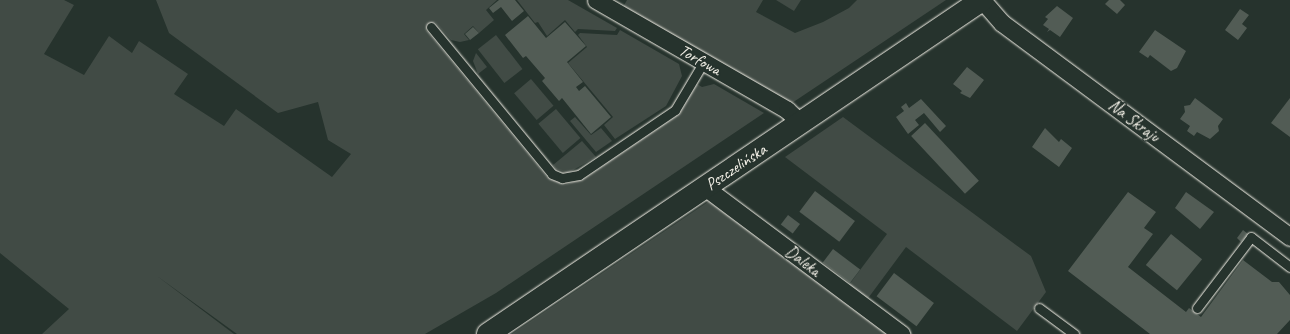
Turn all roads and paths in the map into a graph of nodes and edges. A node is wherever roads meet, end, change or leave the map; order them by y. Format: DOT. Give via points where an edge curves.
graph roads {
  1 [pos="596,0"];
  2 [pos="982,0"];
  3 [pos="431,27"];
  4 [pos="703,63"];
  5 [pos="800,123"];
  6 [pos="706,188"];
  7 [pos="1290,237"];
  8 [pos="1290,267"];
  9 [pos="1039,308"];
  10 [pos="1197,308"];
  11 [pos="488,334"];
  12 [pos="901,334"];
  13 [pos="1074,334"];
  1 -- 4 [label="street, Torfowa"];
  2 -- 5 [label="main road, Pszczelińska"];
  2 -- 7 [label="street, Na Skraju" via="1002,23"];
  3 -- 4 [label="lane" via="552,174 562,178 579,175 675,110"];
  4 -- 5 [label="street, Torfowa" via="787,110"];
  5 -- 6 [label="main road, Pszczelińska"];
  6 -- 11 [label="main road, Pszczelińska"];
  6 -- 12 [label="street, Daleka"];
  8 -- 10 [label="lane" via="1250,237"];
  9 -- 13 [label="lane"];
}
